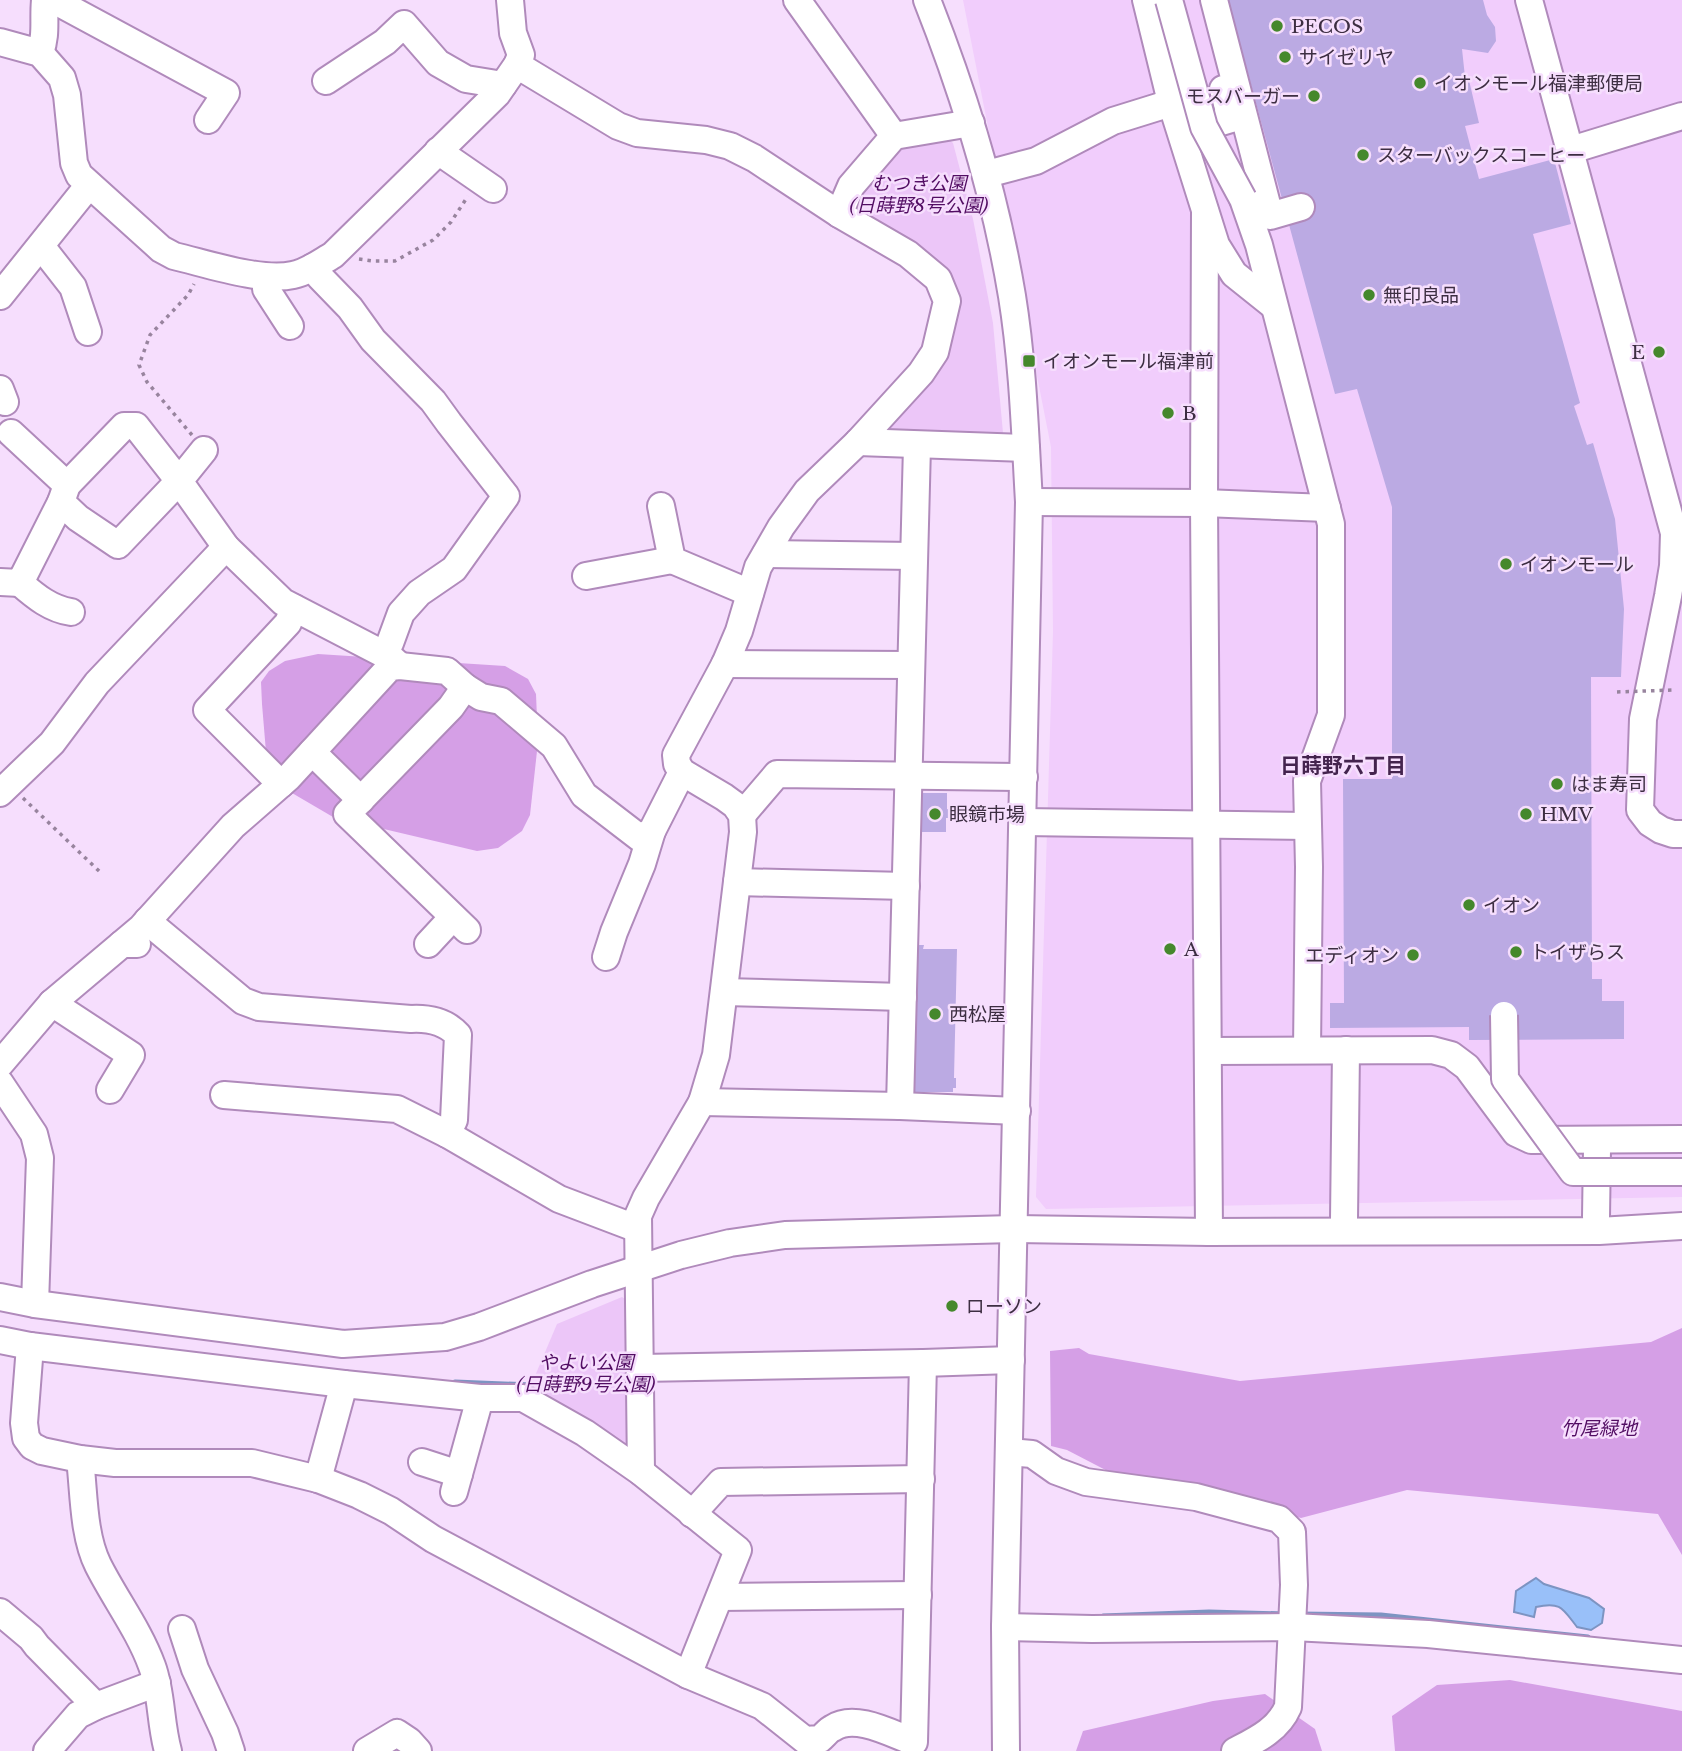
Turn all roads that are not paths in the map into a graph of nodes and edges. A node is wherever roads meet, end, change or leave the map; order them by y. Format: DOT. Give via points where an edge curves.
graph roads {
  1 [pos="45,0"];
  2 [pos="510,0"];
  3 [pos="797,0"];
  4 [pos="927,0"];
  5 [pos="1146,0"];
  6 [pos="1170,0"];
  7 [pos="1198,0"];
  8 [pos="1214,0"];
  9 [pos="1529,0"];
  10 [pos="1,46"];
  11 [pos="40,54"];
  12 [pos="510,75"];
  13 [pos="326,81"];
  14 [pos="1171,102"];
  15 [pos="1682,116"];
  16 [pos="208,120"];
  17 [pos="971,123"];
  18 [pos="1204,127"];
  19 [pos="894,136"];
  20 [pos="438,150"];
  21 [pos="1570,150"];
  22 [pos="987,174"];
  23 [pos="89,185"];
  24 [pos="486,185"];
  25 [pos="1301,207"];
  26 [pos="1205,212"];
  27 [pos="839,214"];
  28 [pos="41,246"];
  29 [pos="323,261"];
  30 [pos="267,277"];
  31 [pos="0,296"];
  32 [pos="1274,306"];
  33 [pos="290,326"];
  34 [pos="88,332"];
  35 [pos="10,433"];
  36 [pos="858,442"];
  37 [pos="917,446"];
  38 [pos="1026,449"];
  39 [pos="204,450"];
  40 [pos="178,481"];
  41 [pos="64,493"];
  42 [pos="1029,502"];
  43 [pos="1204,503"];
  44 [pos="661,506"];
  45 [pos="1327,508"];
  46 [pos="226,547"];
  47 [pos="766,554"];
  48 [pos="914,556"];
  49 [pos="671,560"];
  50 [pos="586,576"];
  51 [pos="10,582"];
  52 [pos="750,593"];
  53 [pos="1675,597"];
  54 [pos="294,608"];
  55 [pos="71,612"];
  56 [pos="395,654"];
  57 [pos="726,664"];
  58 [pos="911,666"];
  59 [pos="465,687"];
  60 [pos="312,752"];
  61 [pos="681,772"];
  62 [pos="909,777"];
  63 [pos="1024,777"];
  64 [pos="281,784"];
  65 [pos="3,785"];
  66 [pos="361,800"];
  67 [pos="742,815"];
  68 [pos="1023,822"];
  69 [pos="1206,825"];
  70 [pos="1307,826"];
  71 [pos="652,831"];
  72 [pos="1682,834"];
  73 [pos="737,882"];
  74 [pos="906,886"];
  75 [pos="147,921"];
  76 [pos="122,944"];
  77 [pos="428,944"];
  78 [pos="606,957"];
  79 [pos="724,992"];
  80 [pos="903,997"];
  81 [pos="52,1003"];
  82 [pos="230,1013"];
  83 [pos="1504,1015"];
  84 [pos="1307,1050"];
  85 [pos="1346,1050"];
  86 [pos="1208,1051"];
  87 [pos="0,1065"];
  88 [pos="0,1083"];
  89 [pos="110,1090"];
  90 [pos="224,1095"];
  91 [pos="702,1102"];
  92 [pos="900,1106"];
  93 [pos="1017,1111"];
  94 [pos="447,1134"];
  95 [pos="1682,1139"];
  96 [pos="1597,1140"];
  97 [pos="1682,1172"];
  98 [pos="1682,1214"];
  99 [pos="1596,1217"];
  100 [pos="1344,1219"];
  101 [pos="1209,1226"];
  102 [pos="1682,1226"];
  103 [pos="638,1229"];
  104 [pos="1013,1229"];
  105 [pos="640,1268"];
  106 [pos="0,1297"];
  107 [pos="35,1304"];
  108 [pos="0,1340"];
  109 [pos="30,1346"];
  110 [pos="1011,1360"];
  111 [pos="923,1363"];
  112 [pos="641,1368"];
  113 [pos="344,1384"];
  114 [pos="481,1398"];
  115 [pos="1009,1452"];
  116 [pos="80,1459"];
  117 [pos="422,1462"];
  118 [pos="641,1472"];
  119 [pos="318,1479"];
  120 [pos="921,1479"];
  121 [pos="692,1514"];
  122 [pos="918,1595"];
  123 [pos="720,1597"];
  124 [pos="0,1612"];
  125 [pos="1005,1627"];
  126 [pos="1293,1627"];
  127 [pos="182,1629"];
  128 [pos="1682,1660"];
  129 [pos="688,1675"];
  130 [pos="157,1683"];
  131 [pos="96,1706"];
  132 [pos="47,1751"];
  133 [pos="167,1751"];
  134 [pos="231,1751"];
  135 [pos="368,1751"];
  136 [pos="418,1751"];
  137 [pos="1006,1751"];
  138 [pos="1235,1751"];
  1 -- 11 [label="street"];
  1 -- 16 [label="street" via="61,4 226,93"];
  2 -- 12 [label="street" via="513,33 521,55"];
  3 -- 19 [label="street"];
  4 -- 17 [label="street"];
  5 -- 14 [label="street"];
  6 -- 14 [label="street" via="1194,96"];
  6 -- 18 [label="street, bridge"];
  7 -- 18 [label="street" via="1231,119"];
  8 -- 25 [label="street" via="1270,216"];
  9 -- 21 [label="street"];
  10 -- 11 [label="street"];
  11 -- 23 [label="street" via="62,78 74,163"];
  12 -- 13 [label="street" via="466,79 438,63 404,24"];
  12 -- 20 [label="street"];
  12 -- 27 [label="street" via="637,133 730,146"];
  14 -- 22 [label="street" via="1113,121 1036,162"];
  14 -- 26 [label="street"];
  15 -- 21 [label="street"];
  17 -- 19 [label="street"];
  17 -- 22 [label="street"];
  18 -- 32 [label="street, bridge" via="1243,199"];
  19 -- 27 [label="street" via="851,186"];
  20 -- 24 [label="street"];
  20 -- 29 [label="street"];
  21 -- 53 [label="street" via="1674,533"];
  22 -- 38 [label="street" via="1012,295"];
  23 -- 28 [label="street"];
  23 -- 30 [label="street" via="174,256"];
  26 -- 32 [label="street" via="1216,245 1234,274"];
  26 -- 43 [label="street"];
  27 -- 36 [label="street" via="928,270 938,279 947,301 935,352"];
  28 -- 31 [label="street"];
  28 -- 34 [label="street" via="73,287"];
  29 -- 30 [label="street" via="294,275"];
  29 -- 56 [label="street" via="320,277 433,401 506,496 454,569 401,612"];
  30 -- 33 [label="street" via="266,289"];
  32 -- 45 [label="street"];
  35 -- 41 [label="street"];
  36 -- 37 [label="street"];
  36 -- 47 [label="street" via="807,491"];
  37 -- 38 [label="street"];
  37 -- 48 [label="street"];
  38 -- 42 [label="street"];
  39 -- 40 [label="street"];
  40 -- 41 [label="street" via="118,545 78,518"];
  40 -- 41 [label="street" via="136,426 124,426"];
  40 -- 46 [label="street"];
  41 -- 51 [label="street"];
  42 -- 43 [label="street"];
  42 -- 63 [label="street"];
  43 -- 45 [label="street"];
  43 -- 69 [label="street"];
  44 -- 49 [label="street"];
  45 -- 70 [label="street" via="1331,524 1331,715 1307,781"];
  46 -- 54 [label="street"];
  46 -- 65 [label="street" via="97,683 52,743"];
  47 -- 48 [label="street"];
  47 -- 52 [label="street"];
  48 -- 58 [label="street"];
  49 -- 50 [label="street"];
  49 -- 52 [label="street"];
  51 -- 55 [label="street" via="57,610"];
  52 -- 57 [label="street"];
  53 -- 72 [label="street" via="1643,719 1640,810 1661,830"];
  54 -- 56 [label="street" via="391,658"];
  54 -- 64 [label="street" via="288,623 207,709"];
  56 -- 59 [label="street" via="447,671"];
  56 -- 60 [label="street" via="390,667"];
  57 -- 58 [label="street"];
  57 -- 61 [label="street" via="676,755"];
  58 -- 62 [label="street"];
  59 -- 66 [label="street"];
  59 -- 71 [label="street" via="481,697 501,701 554,746 584,795 640,838"];
  60 -- 64 [label="street"];
  60 -- 66 [label="street"];
  61 -- 67 [label="street" via="724,797"];
  61 -- 71 [label="street"];
  62 -- 63 [label="street"];
  62 -- 67 [label="street" via="777,774"];
  62 -- 74 [label="street"];
  63 -- 68 [label="street"];
  64 -- 75 [label="street" via="233,826"];
  66 -- 77 [label="street" via="346,814 460,924"];
  67 -- 73 [label="street"];
  68 -- 69 [label="street"];
  68 -- 93 [label="street"];
  69 -- 70 [label="street"];
  69 -- 86 [label="street"];
  70 -- 84 [label="street"];
  71 -- 78 [label="street"];
  73 -- 74 [label="street"];
  73 -- 79 [label="street"];
  74 -- 80 [label="street"];
  75 -- 76 [label="street"];
  75 -- 94 [label="street" via="243,1001 259,1007 426,1018 451,1027 458,1035 454,1119"];
  76 -- 81 [label="street"];
  76 -- 82 [label="street" via="146,943"];
  79 -- 80 [label="street"];
  79 -- 91 [label="street" via="716,1055"];
  80 -- 92 [label="street"];
  81 -- 87 [label="street"];
  81 -- 89 [label="street" via="131,1055"];
  83 -- 97 [label="street, bridge" via="1505,1079 1573,1172"];
  84 -- 85 [label="street"];
  84 -- 86 [label="street"];
  85 -- 96 [label="street" via="1432,1050 1451,1055 1467,1067 1516,1133 1531,1140"];
  85 -- 100 [label="street"];
  86 -- 101 [label="street"];
  88 -- 107 [label="street" via="34,1134 40,1158"];
  90 -- 94 [label="street" via="397,1109"];
  91 -- 92 [label="street"];
  91 -- 103 [label="street" via="646,1198"];
  92 -- 93 [label="street"];
  93 -- 104 [label="street"];
  94 -- 103 [label="street" via="559,1199"];
  95 -- 96 [label="street"];
  96 -- 99 [label="street"];
  98 -- 99 [label="street"];
  99 -- 100 [label="street"];
  100 -- 101 [label="street"];
  101 -- 102 [label="street" via="1599,1231"];
  101 -- 104 [label="street"];
  103 -- 105 [label="street"];
  104 -- 105 [label="street" via="785,1235 730,1243"];
  104 -- 110 [label="street"];
  105 -- 107 [label="street" via="445,1337 343,1344"];
  105 -- 112 [label="street"];
  106 -- 107 [label="street"];
  108 -- 109 [label="street"];
  109 -- 113 [label="street"];
  109 -- 116 [label="street" via="26,1438 42,1451"];
  110 -- 111 [label="street"];
  110 -- 115 [label="street"];
  111 -- 112 [label="street"];
  111 -- 120 [label="street"];
  112 -- 118 [label="street"];
  113 -- 114 [label="street"];
  113 -- 119 [label="street"];
  114 -- 117 [label="street" via="457,1483"];
  114 -- 118 [label="street" via="523,1398"];
  115 -- 125 [label="street"];
  115 -- 126 [label="street" via="1032,1454 1056,1471 1086,1482 1196,1497 1279,1519 1292,1532 1283,1585"];
  116 -- 119 [label="street" via="252,1463"];
  116 -- 130 [label="street" via="97,1564 131,1621"];
  118 -- 121 [label="street"];
  119 -- 129 [label="street" via="391,1511 433,1539"];
  120 -- 121 [label="street" via="721,1482"];
  120 -- 122 [label="street"];
  121 -- 123 [label="street" via="738,1550"];
  122 -- 123 [label="street"];
  122 -- 129 [label="street" via="914,1742 847,1722 820,1739 805,1740 762,1706"];
  123 -- 129 [label="street"];
  124 -- 131 [label="street"];
  125 -- 126 [label="street"];
  125 -- 137 [label="street"];
  126 -- 128 [label="street" via="1427,1634"];
  126 -- 138 [label="street" via="1284,1717 1266,1734"];
  127 -- 134 [label="street"];
  130 -- 131 [label="street"];
  130 -- 133 [label="street"];
  131 -- 132 [label="street" via="78,1715"];
  135 -- 136 [label="street" via="397,1733"];
}
